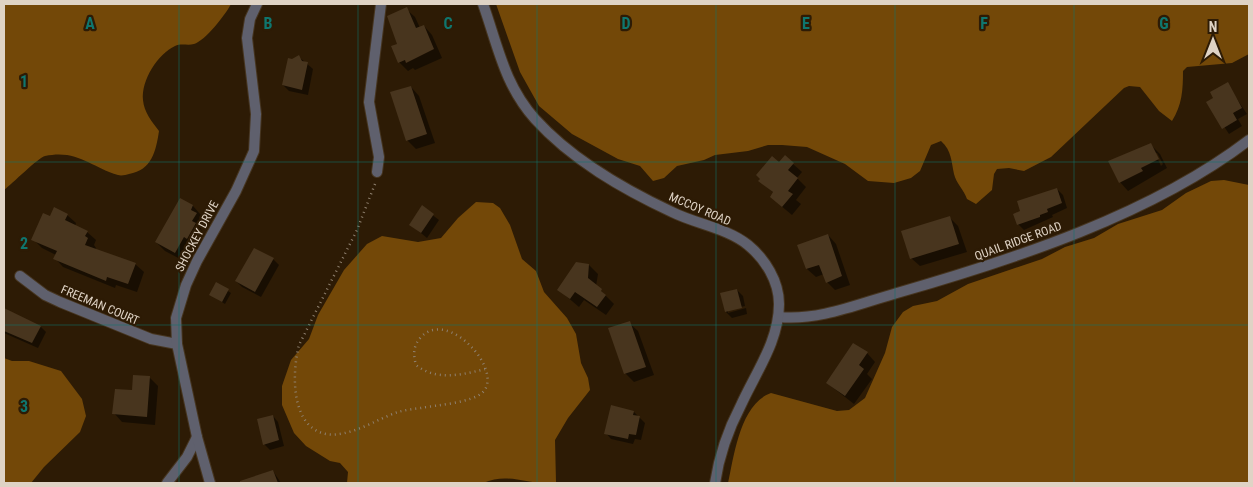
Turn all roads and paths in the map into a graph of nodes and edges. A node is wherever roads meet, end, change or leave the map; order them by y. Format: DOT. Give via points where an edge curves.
graph roads {
  1 [pos="257,4"];
  2 [pos="381,4"];
  3 [pos="482,4"];
  4 [pos="1249,140"];
  5 [pos="377,172"];
  6 [pos="20,276"];
  7 [pos="779,317"];
  8 [pos="177,344"];
  9 [pos="485,369"];
  10 [pos="197,437"];
  11 [pos="167,483"];
  12 [pos="210,483"];
  13 [pos="714,483"];
  1 -- 8 [label="street, SHOCKEY DRIVE" via="247,38 256,114 254,151 236,192 186,285 176,318"];
  2 -- 5 [label="street" via="369,102 379,157"];
  3 -- 7 [label="street, MCCOY ROAD" via="508,79 536,120 581,159 608,177 673,213 746,244 768,268 779,300"];
  4 -- 7 [label="street, QUAIL RIDGE ROAD" via="1186,182 1062,239 949,278 837,311 804,318"];
  5 -- 9 [label="path" via="357,230 299,345 294,379 298,404 306,421 316,430 336,435 401,412 470,399 482,393 488,385"];
  6 -- 8 [label="street, FREEMAN COURT" via="60,302 151,339"];
  7 -- 13 [label="street, MCCOY ROAD" via="770,347 730,428"];
  8 -- 10 [label="street, SHOCKEY DRIVE"];
  9 -- 9 [label="path" via="475,350 457,335 441,328 426,332 416,343 416,365 426,373 444,375"];
  10 -- 11 [label="street" via="187,457"];
  10 -- 12 [label="street, SHOCKEY DRIVE"];
}
